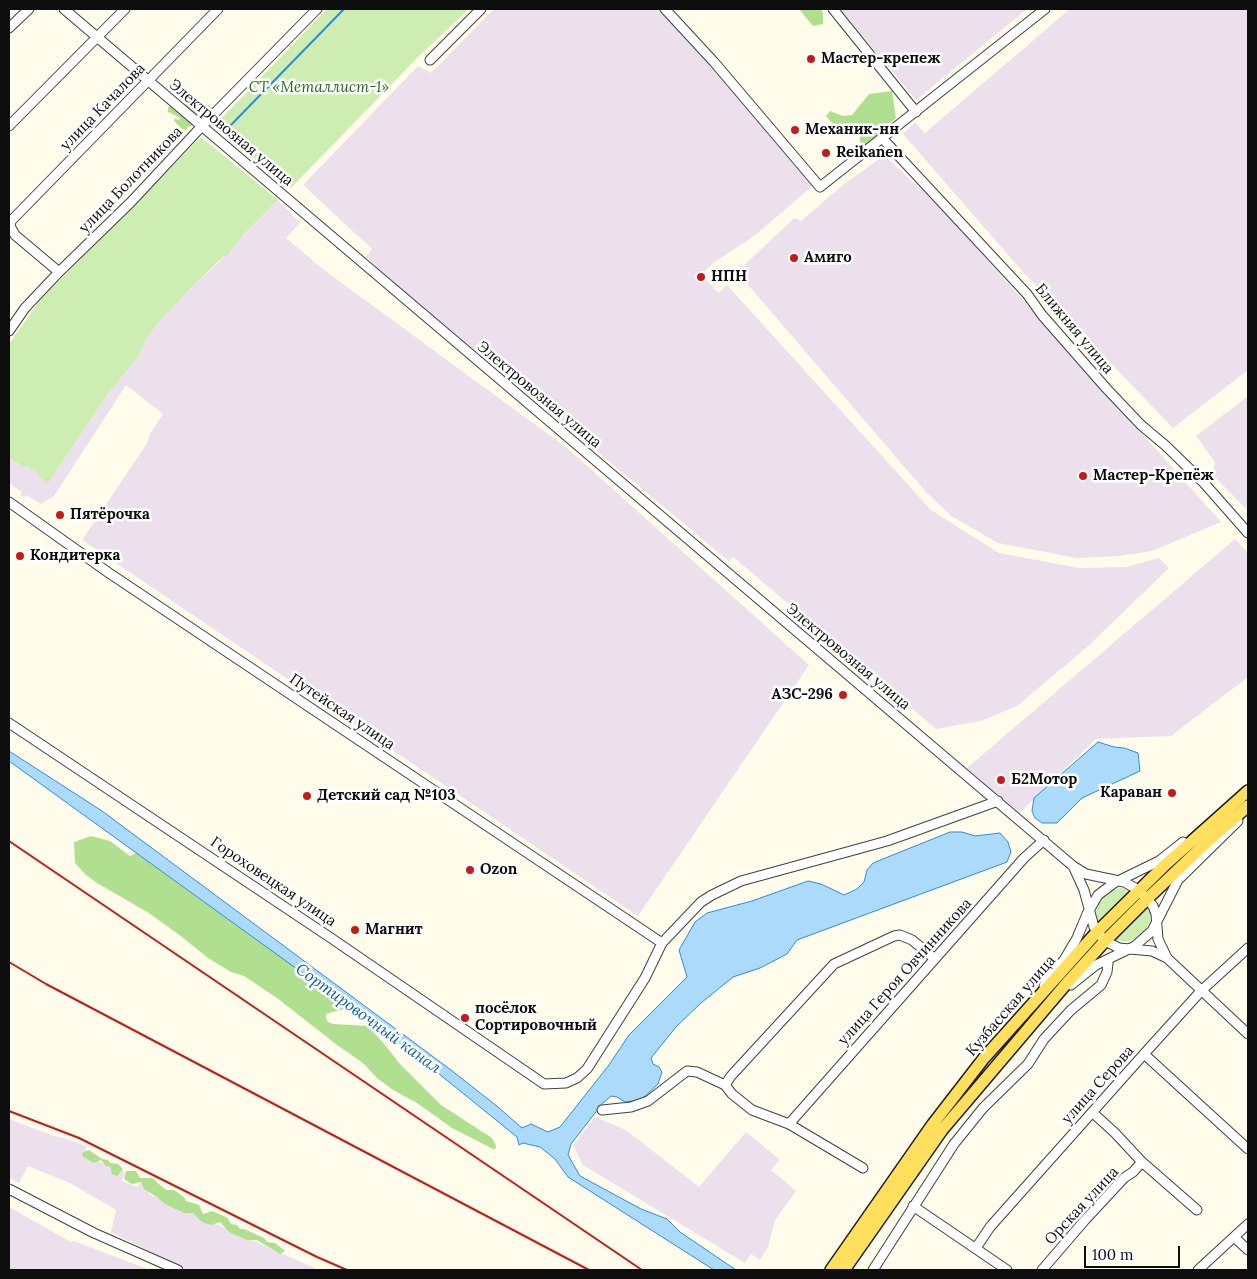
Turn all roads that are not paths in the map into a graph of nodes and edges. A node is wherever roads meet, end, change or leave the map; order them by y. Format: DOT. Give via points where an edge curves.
graph roads {
  1 [pos="28,9"];
  2 [pos="64,9"];
  3 [pos="125,9"];
  4 [pos="218,9"];
  5 [pos="317,9"];
  6 [pos="482,9"];
  7 [pos="665,9"];
  8 [pos="833,9"];
  9 [pos="1045,9"];
  10 [pos="9,28"];
  11 [pos="97,37"];
  12 [pos="430,60"];
  13 [pos="148,81"];
  14 [pos="916,112"];
  15 [pos="9,126"];
  16 [pos="202,126"];
  17 [pos="882,138"];
  18 [pos="10,226"];
  19 [pos="59,272"];
  20 [pos="10,326"];
  21 [pos="9,502"];
  22 [pos="1248,533"];
  23 [pos="9,723"];
  24 [pos="1248,789"];
  25 [pos="998,801"];
  26 [pos="1248,806"];
  27 [pos="1248,811"];
  28 [pos="1044,840"];
  29 [pos="1073,866"];
  30 [pos="1118,881"];
  31 [pos="1139,890"];
  32 [pos="1148,898"];
  33 [pos="1089,909"];
  34 [pos="1156,923"];
  35 [pos="1097,932"];
  36 [pos="1105,941"];
  37 [pos="662,943"];
  38 [pos="1248,948"];
  39 [pos="1129,949"];
  40 [pos="1167,958"];
  41 [pos="934,959"];
  42 [pos="1107,960"];
  43 [pos="1201,991"];
  44 [pos="1039,996"];
  45 [pos="1048,1005"];
  46 [pos="1248,1034"];
  47 [pos="1144,1054"];
  48 [pos="725,1085"];
  49 [pos="602,1110"];
  50 [pos="1092,1112"];
  51 [pos="789,1124"];
  52 [pos="1248,1149"];
  53 [pos="1142,1162"];
  54 [pos="863,1168"];
  55 [pos="9,1189"];
  56 [pos="913,1206"];
  57 [pos="1197,1210"];
  58 [pos="1248,1224"];
  59 [pos="1234,1237"];
  60 [pos="976,1248"];
  61 [pos="1248,1250"];
  62 [pos="178,1270"];
  63 [pos="831,1270"];
  64 [pos="844,1270"];
  65 [pos="873,1270"];
  66 [pos="1007,1270"];
  67 [pos="1042,1270"];
  68 [pos="1198,1270"];
  1 -- 10 [label="street"];
  2 -- 11 [label="street, Электровозная улица"];
  3 -- 11 [label="street"];
  4 -- 13 [label="street, улица Качалова"];
  5 -- 16 [label="street, улица Болотникова"];
  6 -- 12 [label="street"];
  7 -- 17 [label="street" via="820,186"];
  8 -- 14 [label="street"];
  9 -- 14 [label="street"];
  11 -- 13 [label="street, Электровозная улица"];
  11 -- 15 [label="street"];
  13 -- 16 [label="street, Электровозная улица"];
  13 -- 18 [label="street, улица Качалова" via="14,217"];
  14 -- 17 [label="street"];
  16 -- 19 [label="street, улица Болотникова"];
  16 -- 25 [label="street, Электровозная улица" via="875,700"];
  17 -- 22 [label="street, Ближняя улица" via="1027,294 1106,388 1204,483"];
  18 -- 19 [label="street" via="15,235"];
  19 -- 20 [label="street, улица Болотникова"];
  21 -- 37 [label="street, Путейская улица" via="109,573"];
  23 -- 37 [label="street, Гороховецкая улица" via="544,1084 566,1084 587,1069 645,978"];
  24 -- 30 [label="street" via="1159,861"];
  24 -- 31 [label="main road, Кузбасская улица"];
  25 -- 28 [label="street, Электровозная улица"];
  25 -- 37 [label="street" via="887,840 725,888 702,902"];
  26 -- 32 [label="main road, Кузбасская улица"];
  27 -- 34 [label="street" via="1181,876"];
  28 -- 29 [label="street, Электровозная улица"];
  28 -- 41 [label="street, улица Героя Овчинникова"];
  29 -- 30 [label="street" via="1086,874"];
  29 -- 33 [label="street"];
  30 -- 31 [label="street"];
  30 -- 33 [label="street" via="1098,895"];
  31 -- 32 [label="street"];
  31 -- 35 [label="main road, Кузбасская улица"];
  32 -- 34 [label="street" via="1156,914"];
  32 -- 36 [label="main road, Кузбасская улица"];
  33 -- 35 [label="street"];
  33 -- 44 [label="street" via="1077,938"];
  34 -- 39 [label="street"];
  34 -- 40 [label="street" via="1158,939"];
  35 -- 36 [label="street"];
  35 -- 44 [label="main road, Кузбасская улица"];
  36 -- 39 [label="street"];
  36 -- 45 [label="main road, Кузбасская улица"];
  38 -- 43 [label="street, улица Серова"];
  39 -- 40 [label="street" via="1152,951"];
  39 -- 42 [label="street"];
  40 -- 43 [label="street"];
  41 -- 48 [label="street" via="912,940 900,935 834,964"];
  41 -- 51 [label="street, улица Героя Овчинникова"];
  42 -- 45 [label="street"];
  42 -- 56 [label="street" via="1107,972 1101,984 1070,1010 1044,1039 1028,1064 973,1118"];
  43 -- 46 [label="street"];
  43 -- 47 [label="street, улица Серова"];
  44 -- 63 [label="main road, Кузбасская улица" via="984,1058 933,1124"];
  45 -- 64 [label="main road, Кузбасская улица" via="942,1130"];
  47 -- 50 [label="street, улица Серова"];
  47 -- 52 [label="street"];
  48 -- 49 [label="street" via="697,1072 687,1071 648,1101 631,1107"];
  48 -- 51 [label="street" via="752,1110"];
  50 -- 53 [label="street"];
  50 -- 60 [label="street, улица Серова" via="990,1227"];
  51 -- 54 [label="street"];
  53 -- 57 [label="street"];
  53 -- 67 [label="street, Орская улица"];
  55 -- 62 [label="street" via="94,1233"];
  56 -- 60 [label="street"];
  56 -- 65 [label="street"];
  58 -- 59 [label="street"];
  59 -- 61 [label="street"];
  59 -- 68 [label="street"];
  60 -- 66 [label="street"];
}
